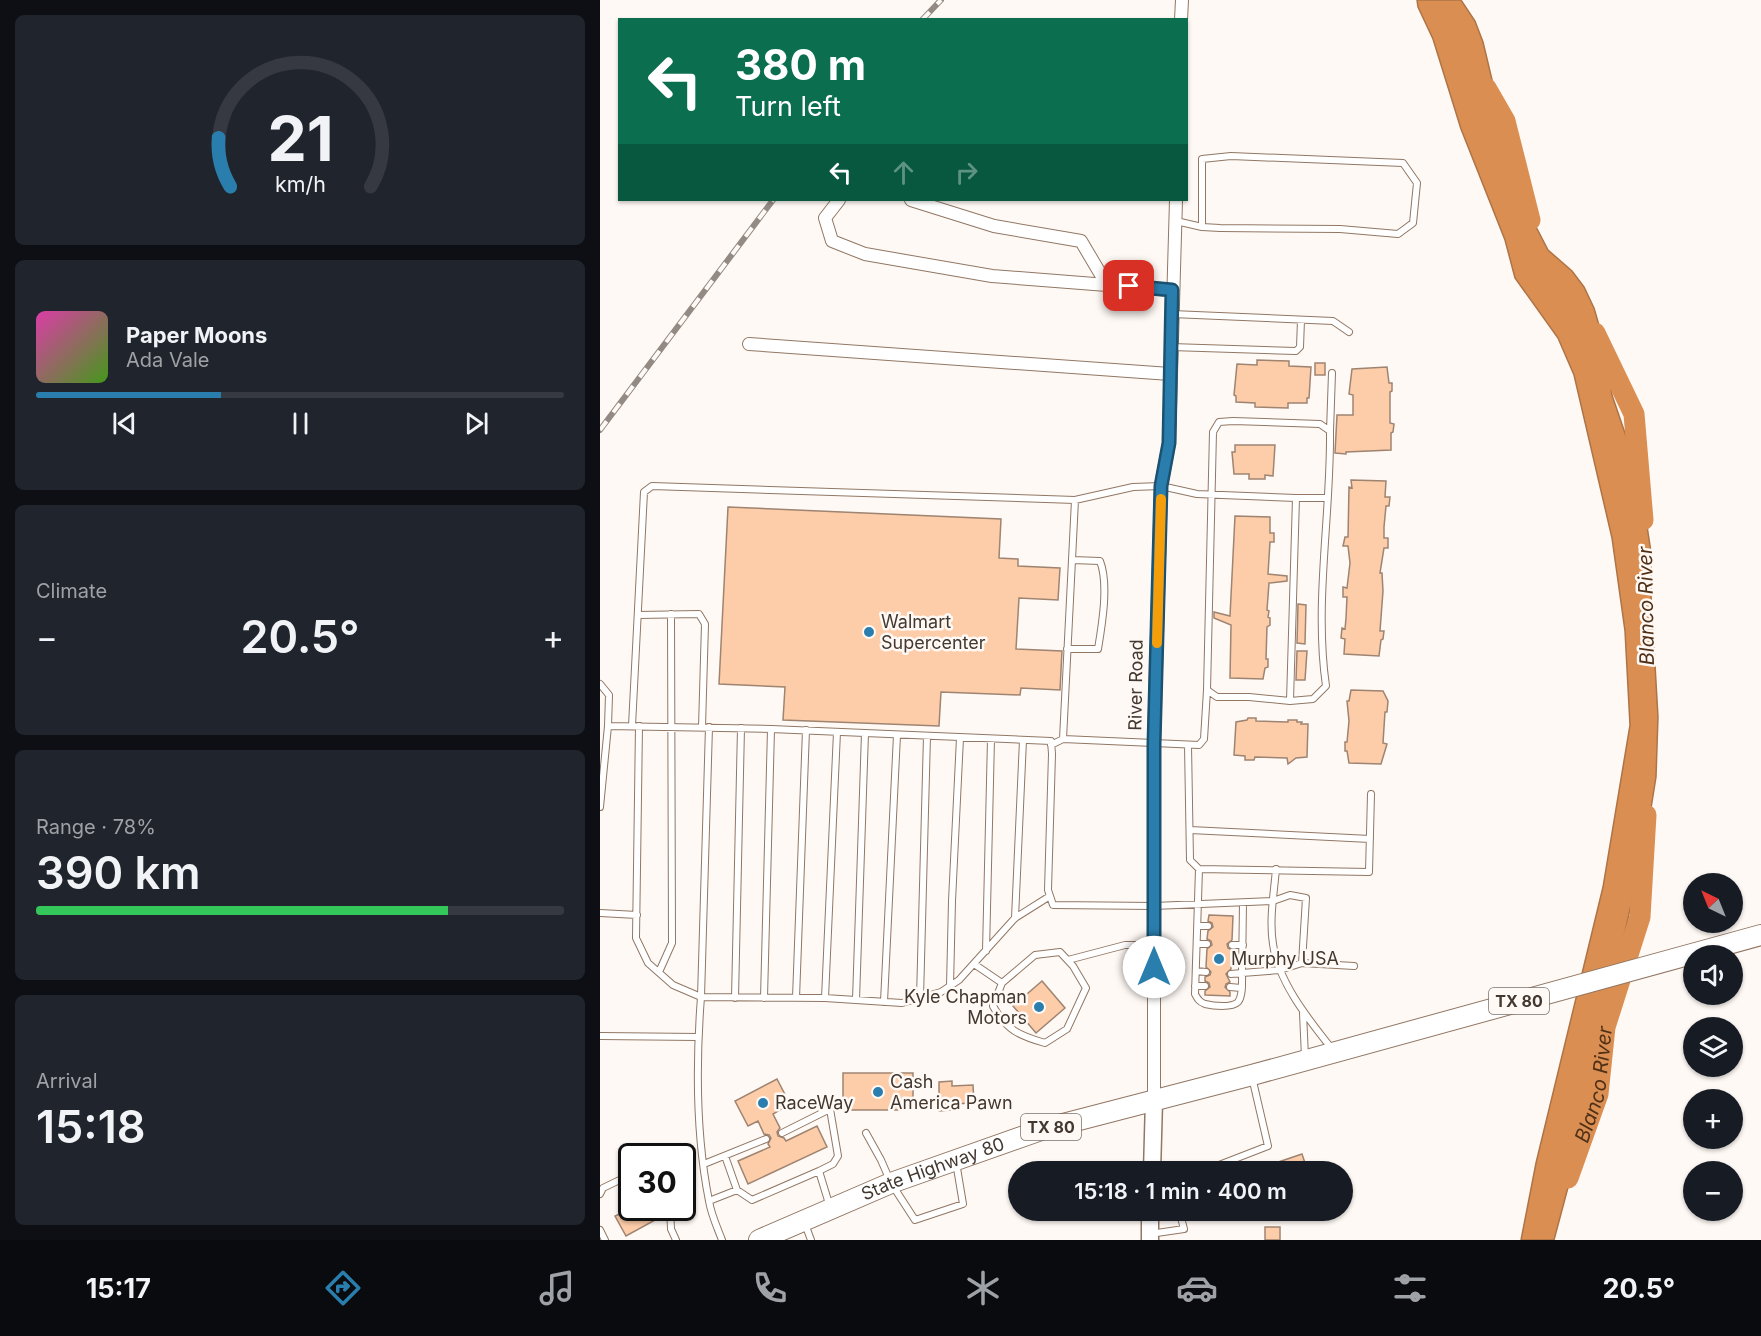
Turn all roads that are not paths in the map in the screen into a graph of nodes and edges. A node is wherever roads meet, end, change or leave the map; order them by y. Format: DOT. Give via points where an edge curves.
graph roads {
  1 [pos="1182,0"];
  2 [pos="1181,18"];
  3 [pos="838,201"];
  4 [pos="914,201"];
  5 [pos="1176,201"];
  6 [pos="1175,220"];
  7 [pos="1202,227"];
  8 [pos="1107,285"];
  9 [pos="1172,290"];
  10 [pos="1172,314"];
  11 [pos="1301,320"];
  12 [pos="1349,332"];
  13 [pos="749,344"];
  14 [pos="1171,347"];
  15 [pos="1332,373"];
  16 [pos="1170,374"];
  17 [pos="1330,431"];
  18 [pos="1161,486"];
  19 [pos="1213,495"];
  20 [pos="1296,498"];
  21 [pos="1327,498"];
  22 [pos="1075,500"];
  23 [pos="1072,560"];
  24 [pos="671,614"];
  25 [pos="638,615"];
  26 [pos="1067,649"];
  27 [pos="600,684"];
  28 [pos="1207,690"];
  29 [pos="1290,701"];
  30 [pos="608,726"];
  31 [pos="635,726"];
  32 [pos="671,727"];
  33 [pos="702,727"];
  34 [pos="710,727"];
  35 [pos="741,728"];
  36 [pos="771,729"];
  37 [pos="806,730"];
  38 [pos="837,732"];
  39 [pos="865,733"];
  40 [pos="897,735"];
  41 [pos="927,736"];
  42 [pos="960,738"];
  43 [pos="991,739"];
  44 [pos="1063,739"];
  45 [pos="1023,740"];
  46 [pos="1154,744"];
  47 [pos="1051,745"];
  48 [pos="1188,745"];
  49 [pos="1371,794"];
  50 [pos="600,807"];
  51 [pos="1190,830"];
  52 [pos="1370,839"];
  53 [pos="1199,869"];
  54 [pos="1276,869"];
  55 [pos="1050,896"];
  56 [pos="1273,901"];
  57 [pos="1243,903"];
  58 [pos="1198,904"];
  59 [pos="1154,906"];
  60 [pos="600,913"];
  61 [pos="637,915"];
  62 [pos="1015,918"];
  63 [pos="1198,926"];
  64 [pos="1208,926"];
  65 [pos="1233,928"];
  66 [pos="1243,929"];
  67 [pos="1761,934"];
  68 [pos="1197,944"];
  69 [pos="1207,944"];
  70 [pos="1154,945"];
  71 [pos="1232,945"];
  72 [pos="1243,945"];
  73 [pos="986,951"];
  74 [pos="1068,960"];
  75 [pos="1302,963"];
  76 [pos="974,964"];
  77 [pos="1354,966"];
  78 [pos="1280,970"];
  79 [pos="1196,971"];
  80 [pos="659,972"];
  81 [pos="1206,972"];
  82 [pos="1242,973"];
  83 [pos="1231,974"];
  84 [pos="1002,983"];
  85 [pos="950,986"];
  86 [pos="1195,986"];
  87 [pos="1205,986"];
  88 [pos="1230,987"];
  89 [pos="1241,988"];
  90 [pos="701,997"];
  91 [pos="735,998"];
  92 [pos="764,998"];
  93 [pos="796,998"];
  94 [pos="825,998"];
  95 [pos="920,998"];
  96 [pos="856,1000"];
  97 [pos="884,1002"];
  98 [pos="1303,1012"];
  99 [pos="600,1036"];
  100 [pos="698,1037"];
  101 [pos="1344,1049"];
  102 [pos="1305,1060"];
  103 [pos="1252,1075"];
  104 [pos="1154,1100"];
  105 [pos="782,1133"];
  106 [pos="866,1133"];
  107 [pos="766,1139"];
  108 [pos="725,1156"];
  109 [pos="955,1159"];
  110 [pos="1152,1161"];
  111 [pos="1229,1161"];
  112 [pos="704,1164"];
  113 [pos="819,1171"];
  114 [pos="618,1181"];
  115 [pos="891,1183"];
  116 [pos="737,1190"];
  117 [pos="600,1194"];
  118 [pos="709,1201"];
  119 [pos="830,1208"];
  120 [pos="803,1219"];
  121 [pos="671,1221"];
  122 [pos="1150,1221"];
  123 [pos="1182,1221"];
  124 [pos="600,1230"];
  125 [pos="1150,1237"];
  126 [pos="605,1240"];
  127 [pos="676,1240"];
  128 [pos="722,1240"];
  129 [pos="759,1240"];
  130 [pos="811,1240"];
  1 -- 2 [label="street"];
  3 -- 8 [label="street" via="825,218 832,241 865,254 992,276"];
  4 -- 8 [label="street" via="994,226 1081,241"];
  5 -- 6 [label="street, River Road"];
  6 -- 7 [label="lane"];
  6 -- 9 [label="street, River Road"];
  7 -- 7 [label="lane" via="1398,234 1413,223 1417,183 1403,163 1231,156 1202,159"];
  8 -- 9 [label="street"];
  9 -- 10 [label="street, River Road"];
  10 -- 11 [label="lane"];
  10 -- 14 [label="street, River Road"];
  11 -- 12 [label="lane" via="1333,321"];
  11 -- 14 [label="lane" via="1300,346 1296,351"];
  13 -- 16 [label="street"];
  14 -- 16 [label="street, River Road"];
  15 -- 17 [label="lane"];
  16 -- 18 [label="street, River Road" via="1169,443"];
  17 -- 19 [label="lane" via="1320,424 1219,422 1214,437"];
  17 -- 21 [label="lane"];
  18 -- 19 [label="lane"];
  18 -- 22 [label="lane" via="1133,487"];
  18 -- 46 [label="street, River Road"];
  19 -- 20 [label="lane"];
  19 -- 28 [label="lane"];
  20 -- 21 [label="lane"];
  20 -- 29 [label="lane"];
  21 -- 29 [label="lane" via="1322,656 1326,686 1313,699"];
  22 -- 23 [label="lane"];
  22 -- 25 [label="lane" via="652,486 644,492"];
  23 -- 26 [label="lane"];
  23 -- 26 [label="lane" via="1100,561 1102,626 1098,649"];
  24 -- 25 [label="lane"];
  24 -- 32 [label="lane"];
  24 -- 33 [label="lane" via="699,614 705,624"];
  25 -- 31 [label="lane"];
  26 -- 44 [label="lane"];
  27 -- 30 [label="lane" via="609,695"];
  28 -- 29 [label="lane" via="1216,697"];
  28 -- 48 [label="lane" via="1204,739 1199,745"];
  30 -- 31 [label="lane"];
  30 -- 50 [label="lane"];
  31 -- 32 [label="lane"];
  31 -- 61 [label="lane"];
  32 -- 33 [label="lane"];
  32 -- 80 [label="lane" via="672,943"];
  33 -- 34 [label="lane"];
  34 -- 35 [label="lane"];
  34 -- 90 [label="lane"];
  35 -- 36 [label="lane"];
  35 -- 91 [label="lane"];
  36 -- 37 [label="lane"];
  36 -- 92 [label="lane"];
  37 -- 38 [label="lane"];
  37 -- 93 [label="lane"];
  38 -- 39 [label="lane"];
  38 -- 94 [label="lane"];
  39 -- 40 [label="lane"];
  39 -- 96 [label="lane"];
  40 -- 41 [label="lane"];
  40 -- 97 [label="lane"];
  41 -- 42 [label="lane"];
  41 -- 95 [label="lane"];
  42 -- 43 [label="lane"];
  42 -- 85 [label="lane"];
  43 -- 45 [label="lane"];
  43 -- 73 [label="lane"];
  44 -- 46 [label="lane"];
  44 -- 47 [label="lane"];
  45 -- 47 [label="lane" via="1051,741"];
  45 -- 62 [label="lane"];
  46 -- 48 [label="lane"];
  46 -- 59 [label="street, River Road"];
  47 -- 55 [label="lane"];
  48 -- 51 [label="lane"];
  49 -- 52 [label="lane"];
  51 -- 52 [label="lane"];
  51 -- 53 [label="lane" via="1190,860"];
  52 -- 54 [label="lane" via="1369,872"];
  53 -- 54 [label="lane"];
  53 -- 58 [label="lane"];
  54 -- 56 [label="lane"];
  55 -- 59 [label="lane" via="1053,905"];
  55 -- 62 [label="lane"];
  56 -- 57 [label="lane"];
  56 -- 75 [label="lane" via="1290,895 1306,898"];
  56 -- 78 [label="lane" via="1273,944"];
  57 -- 58 [label="lane"];
  57 -- 66 [label="lane"];
  58 -- 59 [label="lane"];
  58 -- 63 [label="lane"];
  59 -- 70 [label="street, River Road"];
  60 -- 61 [label="lane"];
  61 -- 80 [label="lane" via="636,938 648,963"];
  62 -- 73 [label="lane"];
  63 -- 64 [label="lane"];
  63 -- 68 [label="lane"];
  65 -- 66 [label="lane"];
  66 -- 72 [label="lane"];
  67 -- 101 [label="main road, TX 80"];
  68 -- 69 [label="lane"];
  68 -- 79 [label="lane"];
  70 -- 74 [label="lane" via="1125,945"];
  70 -- 104 [label="street, River Road"];
  71 -- 72 [label="lane"];
  72 -- 82 [label="lane"];
  73 -- 76 [label="lane"];
  74 -- 84 [label="lane" via="1060,952 1035,955"];
  74 -- 84 [label="lane" via="1086,988 1067,1029 1046,1042 1022,1036 1000,1019 993,1006"];
  75 -- 77 [label="lane"];
  75 -- 78 [label="lane"];
  76 -- 84 [label="lane"];
  76 -- 85 [label="lane"];
  78 -- 82 [label="lane"];
  78 -- 98 [label="lane"];
  79 -- 81 [label="lane"];
  79 -- 86 [label="lane"];
  80 -- 90 [label="lane" via="673,985"];
  82 -- 83 [label="lane"];
  82 -- 89 [label="lane"];
  85 -- 95 [label="lane"];
  86 -- 87 [label="lane"];
  86 -- 89 [label="lane" via="1198,1000 1204,1004 1230,1006 1240,998"];
  88 -- 89 [label="lane"];
  90 -- 91 [label="lane"];
  90 -- 100 [label="lane"];
  91 -- 92 [label="lane"];
  92 -- 93 [label="lane"];
  93 -- 94 [label="lane"];
  94 -- 96 [label="lane"];
  95 -- 97 [label="lane"];
  96 -- 97 [label="lane"];
  98 -- 101 [label="lane"];
  98 -- 102 [label="lane"];
  99 -- 100 [label="lane"];
  100 -- 112 [label="lane"];
  101 -- 102 [label="main road, State Highway 80 / TX 80"];
  102 -- 103 [label="main road, State Highway 80 / TX 80"];
  103 -- 104 [label="main road, State Highway 80 / TX 80"];
  103 -- 111 [label="lane" via="1268,1146"];
  104 -- 109 [label="main road, State Highway 80 / TX 80" via="1044,1129"];
  104 -- 110 [label="street, River Road"];
  105 -- 113 [label="lane" via="830,1109 838,1156 833,1164"];
  106 -- 115 [label="lane"];
  107 -- 108 [label="lane"];
  108 -- 112 [label="lane"];
  108 -- 116 [label="lane"];
  109 -- 115 [label="main road, State Highway 80 / TX 80"];
  109 -- 115 [label="lane" via="963,1204 915,1220"];
  112 -- 118 [label="lane"];
  113 -- 116 [label="lane" via="752,1200"];
  113 -- 119 [label="lane"];
  114 -- 117 [label="lane" via="603,1188"];
  115 -- 119 [label="main road, State Highway 80 / TX 80"];
  116 -- 118 [label="lane"];
  118 -- 128 [label="lane"];
  119 -- 120 [label="main road, State Highway 80 / TX 80"];
  120 -- 129 [label="main road, State Highway 80 / TX 80"];
  120 -- 130 [label="lane"];
  121 -- 127 [label="lane"];
  122 -- 125 [label="street"];
  123 -- 125 [label="lane" via="1184,1229"];
  124 -- 126 [label="lane"];
}
